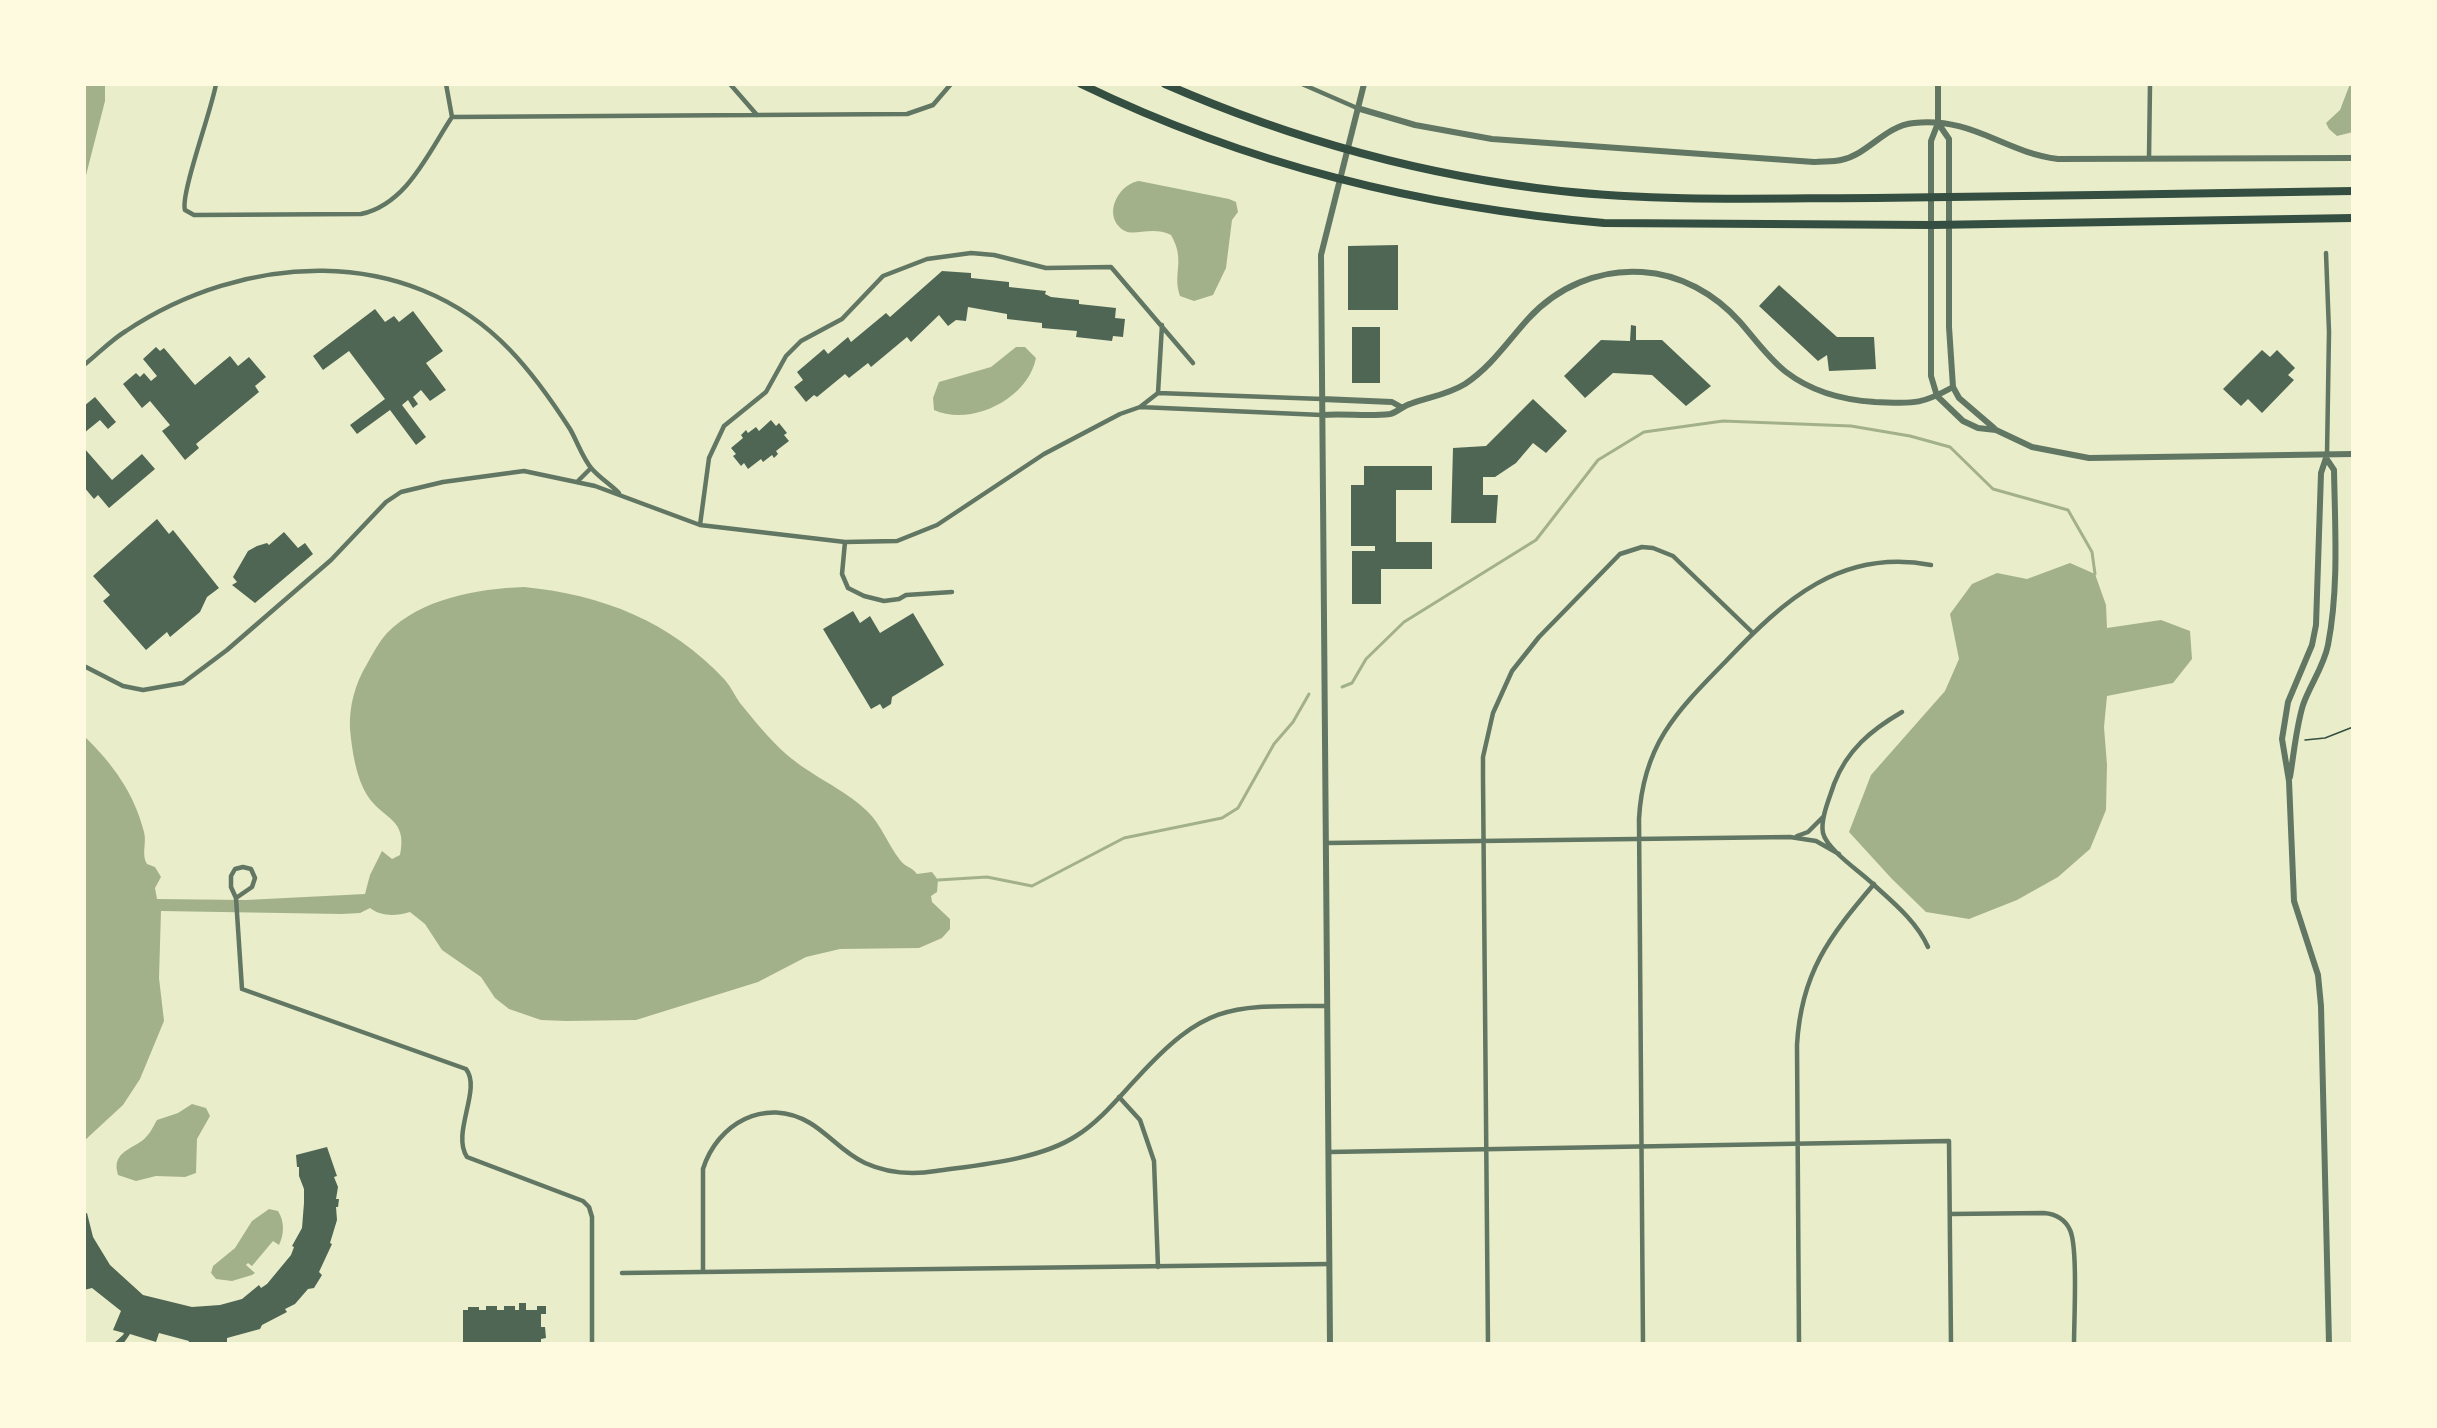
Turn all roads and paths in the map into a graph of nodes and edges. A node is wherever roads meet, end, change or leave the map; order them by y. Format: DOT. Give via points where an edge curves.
graph roads {
  1 [pos="216,84"];
  2 [pos="446,84"];
  3 [pos="730,84"];
  4 [pos="951,84"];
  5 [pos="1081,84"];
  6 [pos="1165,84"];
  7 [pos="1302,84"];
  8 [pos="1364,84"];
  9 [pos="1938,84"];
  10 [pos="2150,84"];
  11 [pos="1357,108"];
  12 [pos="758,115"];
  13 [pos="452,117"];
  14 [pos="1938,123"];
  15 [pos="1347,150"];
  16 [pos="2149,158"];
  17 [pos="2353,158"];
  18 [pos="1339,181"];
  19 [pos="2353,191"];
  20 [pos="1932,197"];
  21 [pos="1949,197"];
  22 [pos="2353,218"];
  23 [pos="1949,224"];
  24 [pos="1932,225"];
  25 [pos="2326,253"];
  26 [pos="1162,325"];
  27 [pos="1193,363"];
  28 [pos="84,366"];
  29 [pos="1953,387"];
  30 [pos="1158,393"];
  31 [pos="1937,396"];
  32 [pos="1322,399"];
  33 [pos="1140,407"];
  34 [pos="1401,407"];
  35 [pos="1322,415"];
  36 [pos="1996,430"];
  37 [pos="2353,454"];
  38 [pos="2327,456"];
  39 [pos="591,468"];
  40 [pos="578,481"];
  41 [pos="621,495"];
  42 [pos="700,525"];
  43 [pos="845,542"];
  44 [pos="1931,565"];
  45 [pos="952,592"];
  46 [pos="1753,633"];
  47 [pos="84,666"];
  48 [pos="1902,712"];
  49 [pos="2353,727"];
  50 [pos="2301,740"];
  51 [pos="2289,781"];
  52 [pos="1827,809"];
  53 [pos="1790,837"];
  54 [pos="1639,839"];
  55 [pos="1483,841"];
  56 [pos="1326,843"];
  57 [pos="1839,854"];
  58 [pos="1874,884"];
  59 [pos="236,898"];
  60 [pos="1928,947"];
  61 [pos="1327,1006"];
  62 [pos="1119,1097"];
  63 [pos="1798,1144"];
  64 [pos="1640,1145"];
  65 [pos="1486,1148"];
  66 [pos="1329,1152"];
  67 [pos="1950,1214"];
  68 [pos="1330,1264"];
  69 [pos="1158,1267"];
  70 [pos="703,1271"];
  71 [pos="622,1273"];
  72 [pos="592,1344"];
  73 [pos="1330,1344"];
  74 [pos="1488,1344"];
  75 [pos="1643,1344"];
  76 [pos="1799,1344"];
  77 [pos="1951,1344"];
  78 [pos="2074,1344"];
  79 [pos="2329,1344"];
  1 -- 13 [label="street" via="183,197 185,210 194,215 361,214 382,207 405,188"];
  2 -- 13 [label="street"];
  3 -- 12 [label="street"];
  4 -- 12 [label="street" via="940,100 916,112"];
  5 -- 18 [label="highway" via="1200,135"];
  6 -- 15 [label="highway" via="1240,115"];
  7 -- 11 [label="street"];
  8 -- 11 [label="street"];
  9 -- 14 [label="street"];
  10 -- 16 [label="street"];
  11 -- 14 [label="street" via="1415,125 1492,139 1814,162 1842,160 1900,125"];
  11 -- 15 [label="street"];
  12 -- 13 [label="street"];
  14 -- 16 [label="street" via="1961,124 2032,156"];
  14 -- 20 [label="street" via="1931,141"];
  14 -- 21 [label="street" via="1949,139"];
  15 -- 18 [label="street"];
  15 -- 20 [label="highway" via="1471,178 1562,191 1677,198"];
  16 -- 17 [label="street"];
  18 -- 24 [label="highway" via="1450,204 1604,223"];
  18 -- 32 [label="street" via="1321,255"];
  19 -- 21 [label="highway"];
  20 -- 21 [label="highway"];
  20 -- 24 [label="street"];
  21 -- 23 [label="street"];
  22 -- 23 [label="highway"];
  23 -- 24 [label="highway"];
  23 -- 29 [label="street"];
  24 -- 31 [label="street" via="1931,376"];
  25 -- 38 [label="street"];
  26 -- 27 [label="street"];
  26 -- 30 [label="street"];
  26 -- 42 [label="street" via="1111,267 1046,268 971,253 927,259 900,268 883,276 842,319 801,341 786,356 766,392 724,426 709,458"];
  28 -- 39 [label="street" via="125,331 164,309 254,276 315,269 379,277 420,290 467,313 509,348 554,404"];
  29 -- 31 [label="street"];
  29 -- 36 [label="street" via="1959,398"];
  30 -- 32 [label="street"];
  30 -- 33 [label="street"];
  31 -- 34 [label="street" via="1918,404 1854,401 1818,391 1785,372 1713,297 1661,274 1623,272 1586,280 1563,291 1538,309 1465,384"];
  31 -- 36 [label="street" via="1963,421"];
  32 -- 34 [label="street" via="1392,402"];
  32 -- 35 [label="street"];
  33 -- 35 [label="street"];
  33 -- 43 [label="street" via="1044,454 918,535 897,542"];
  34 -- 35 [label="street" via="1392,414"];
  35 -- 56 [label="street"];
  36 -- 38 [label="street" via="2032,447 2089,458"];
  37 -- 38 [label="street"];
  38 -- 51 [label="street" via="2321,473 2316,625 2312,645 2292,690 2284,726 2283,751"];
  38 -- 51 [label="street" via="2334,470 2332,614 2328,648 2297,726"];
  39 -- 40 [label="street"];
  39 -- 41 [label="street"];
  40 -- 41 [label="street"];
  40 -- 47 [label="street" via="524,471 401,492 386,502 331,560 183,683 143,690 123,686"];
  41 -- 42 [label="street"];
  42 -- 43 [label="street"];
  43 -- 45 [label="street" via="842,574 848,588 864,596 884,602 906,595"];
  44 -- 46 [label="street" via="1892,561 1843,571 1798,593"];
  46 -- 54 [label="street" via="1685,703 1659,739 1642,786"];
  46 -- 55 [label="street" via="1673,556 1642,547 1620,554 1532,645 1501,693 1487,733 1484,757"];
  48 -- 52 [label="street" via="1856,745 1839,773"];
  49 -- 50 [label="path" via="2325,738"];
  51 -- 79 [label="street" via="2294,901 2318,975 2322,1006"];
  52 -- 53 [label="street" via="1816,826"];
  52 -- 57 [label="street" via="1824,837"];
  53 -- 54 [label="street"];
  53 -- 57 [label="street" via="1816,841"];
  54 -- 55 [label="street"];
  54 -- 64 [label="street"];
  55 -- 56 [label="street"];
  55 -- 65 [label="street"];
  56 -- 61 [label="street"];
  57 -- 58 [label="street"];
  58 -- 60 [label="street" via="1921,932"];
  58 -- 63 [label="street" via="1826,943 1806,984 1798,1022"];
  59 -- 59 [label="street" via="252,887 255,878 250,869 238,867 232,872 231,887"];
  59 -- 72 [label="street" via="242,989 466,1069 470,1082 462,1143 467,1157 583,1201 591,1210"];
  61 -- 62 [label="street" via="1247,1007 1209,1017 1177,1036"];
  61 -- 66 [label="street"];
  62 -- 69 [label="street" via="1140,1120 1154,1161"];
  62 -- 70 [label="street" via="1091,1125 1059,1145 1027,1155 918,1173 866,1163 797,1117 771,1112 743,1119 721,1135 703,1169"];
  63 -- 64 [label="street"];
  63 -- 67 [label="street" via="1949,1142"];
  63 -- 76 [label="street"];
  64 -- 65 [label="street"];
  64 -- 75 [label="street"];
  65 -- 66 [label="street"];
  65 -- 74 [label="street"];
  66 -- 68 [label="street"];
  67 -- 77 [label="street"];
  67 -- 78 [label="street" via="2052,1214 2066,1222 2073,1240"];
  68 -- 69 [label="street"];
  68 -- 73 [label="street"];
  69 -- 70 [label="street"];
  70 -- 71 [label="street"];
}
